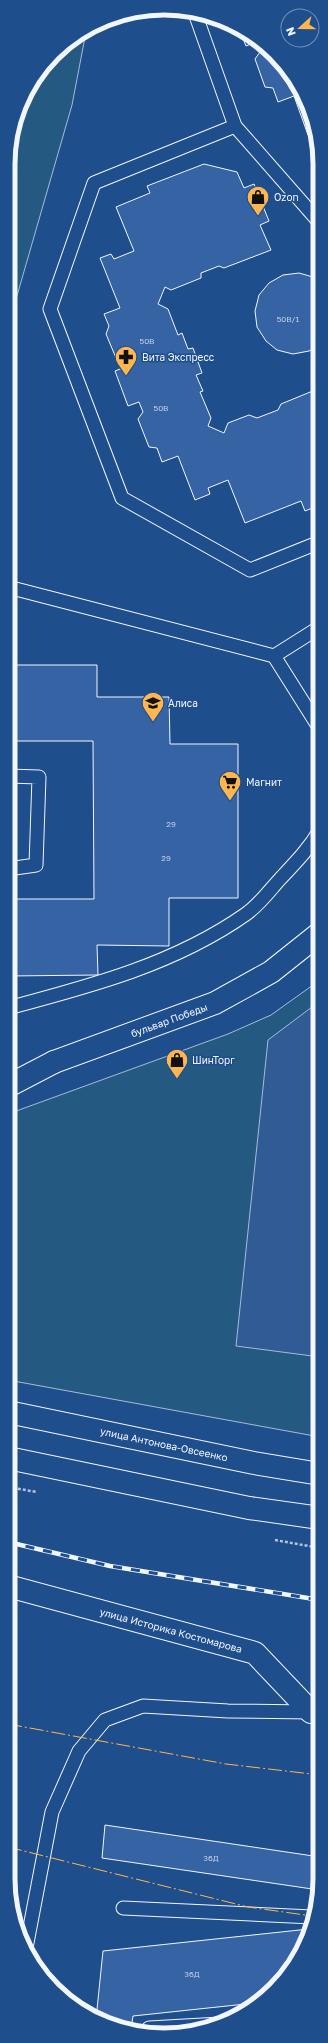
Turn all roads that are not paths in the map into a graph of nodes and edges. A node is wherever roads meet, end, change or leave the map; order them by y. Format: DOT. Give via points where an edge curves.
graph roads {
  1 [pos="197,19"];
  2 [pos="235,126"];
  3 [pos="313,215"];
  4 [pos="313,545"];
  5 [pos="15,589"];
  6 [pos="313,631"];
  7 [pos="274,656"];
  8 [pos="313,717"];
  9 [pos="15,776"];
  10 [pos="313,842"];
  11 [pos="15,868"];
  12 [pos="313,939"];
  13 [pos="15,1006"];
  14 [pos="15,1082"];
  15 [pos="15,1413"];
  16 [pos="15,1459"];
  17 [pos="313,1473"];
  18 [pos="313,1517"];
  19 [pos="15,1588"];
  20 [pos="313,1710"];
  21 [pos="313,1712"];
  22 [pos="123,1908"];
  23 [pos="308,1917"];
  24 [pos="28,1940"];
  25 [pos="189,2026"];
  26 [pos="152,2028"];
  1 -- 2 [label="lane"];
  2 -- 3 [label="lane"];
  2 -- 4 [label="lane" via="94,183 50,309 122,498 250,570"];
  5 -- 7 [label="lane"];
  6 -- 7 [label="lane"];
  7 -- 8 [label="lane"];
  9 -- 11 [label="lane" via="39,777 36,865"];
  10 -- 13 [label="lane" via="248,913 189,948 133,972"];
  12 -- 14 [label="main road, бульвар Победы" via="271,972 215,1003 54,1062"];
  15 -- 17 [label="main road, улица Антонова-Овсеенко"];
  16 -- 18 [label="main road" via="249,1508"];
  19 -- 20 [label="main road, улица Историка Костомарова" via="255,1653"];
  21 -- 24 [label="lane" via="228,1711 143,1706 105,1720 79,1751 52,1812"];
  22 -- 23 [label="lane"];
  25 -- 26 [label="lane"];
}
